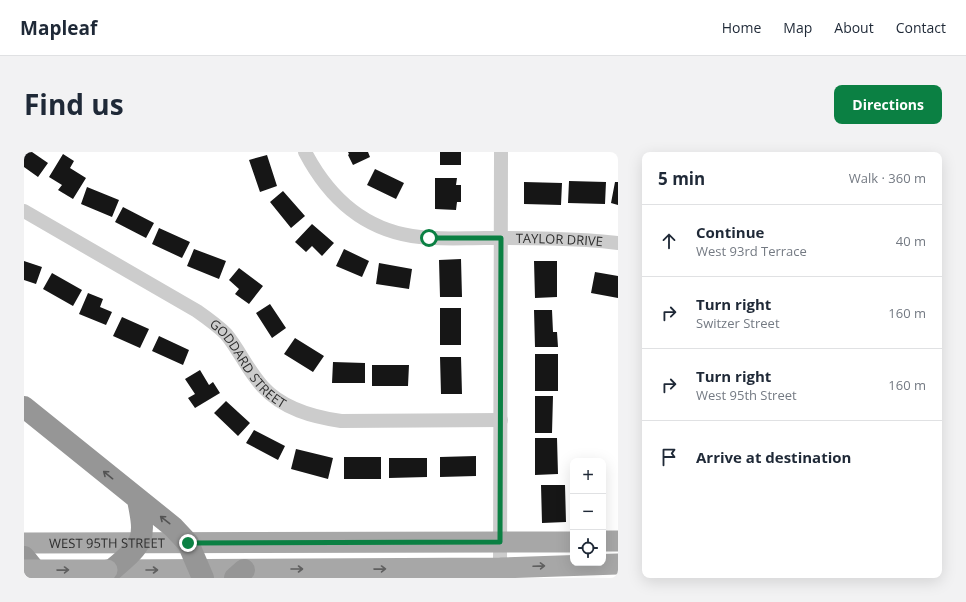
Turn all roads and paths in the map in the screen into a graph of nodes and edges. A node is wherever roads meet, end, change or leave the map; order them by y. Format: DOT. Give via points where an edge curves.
graph roads {
  1 [pos="305,152"];
  2 [pos="501,152"];
  3 [pos="24,211"];
  4 [pos="501,238"];
  5 [pos="618,242"];
  6 [pos="24,407"];
  7 [pos="501,420"];
  8 [pos="138,500"];
  9 [pos="618,541"];
  10 [pos="140,542"];
  11 [pos="500,542"];
  12 [pos="570,542"];
  13 [pos="606,542"];
  14 [pos="24,543"];
  15 [pos="188,543"];
  16 [pos="24,557"];
  17 [pos="618,564"];
  18 [pos="24,570"];
  19 [pos="110,570"];
  20 [pos="500,573"];
  21 [pos="202,574"];
  22 [pos="239,574"];
  23 [pos="41,578"];
  1 -- 4 [label="street, TAYLOR DRIVE" via="327,189 364,219 387,230 429,238"];
  2 -- 4 [label="street"];
  3 -- 7 [label="street, GODDARD STREET" via="207,319 226,335 264,388 300,412 341,421"];
  4 -- 5 [label="street, TAYLOR DRIVE"];
  4 -- 7 [label="street"];
  8 -- 6 [label="highway, one-way"];
  7 -- 11 [label="street"];
  8 -- 10 [label="highway" via="143,527"];
  15 -- 8 [label="highway, one-way" via="173,527"];
  9 -- 13 [label="main road"];
  10 -- 14 [label="main road, WEST 95TH STREET"];
  10 -- 15 [label="main road, WEST 95TH STREET"];
  10 -- 19 [label="highway" via="129,556"];
  11 -- 12 [label="main road, WEST 95TH STREET"];
  11 -- 15 [label="main road, WEST 95TH STREET"];
  11 -- 20 [label="street"];
  15 -- 21 [label="highway"];
  16 -- 23 [label="highway"];
  20 -- 17 [label="main road, WEST 95TH STREET, one-way"];
  18 -- 19 [label="main road, WEST 95TH STREET, one-way, bridge"];
  19 -- 21 [label="main road, WEST 95TH STREET, one-way"];
  22 -- 20 [label="main road, WEST 95TH STREET, one-way"];
  21 -- 22 [label="main road, WEST 95TH STREET"];
}
